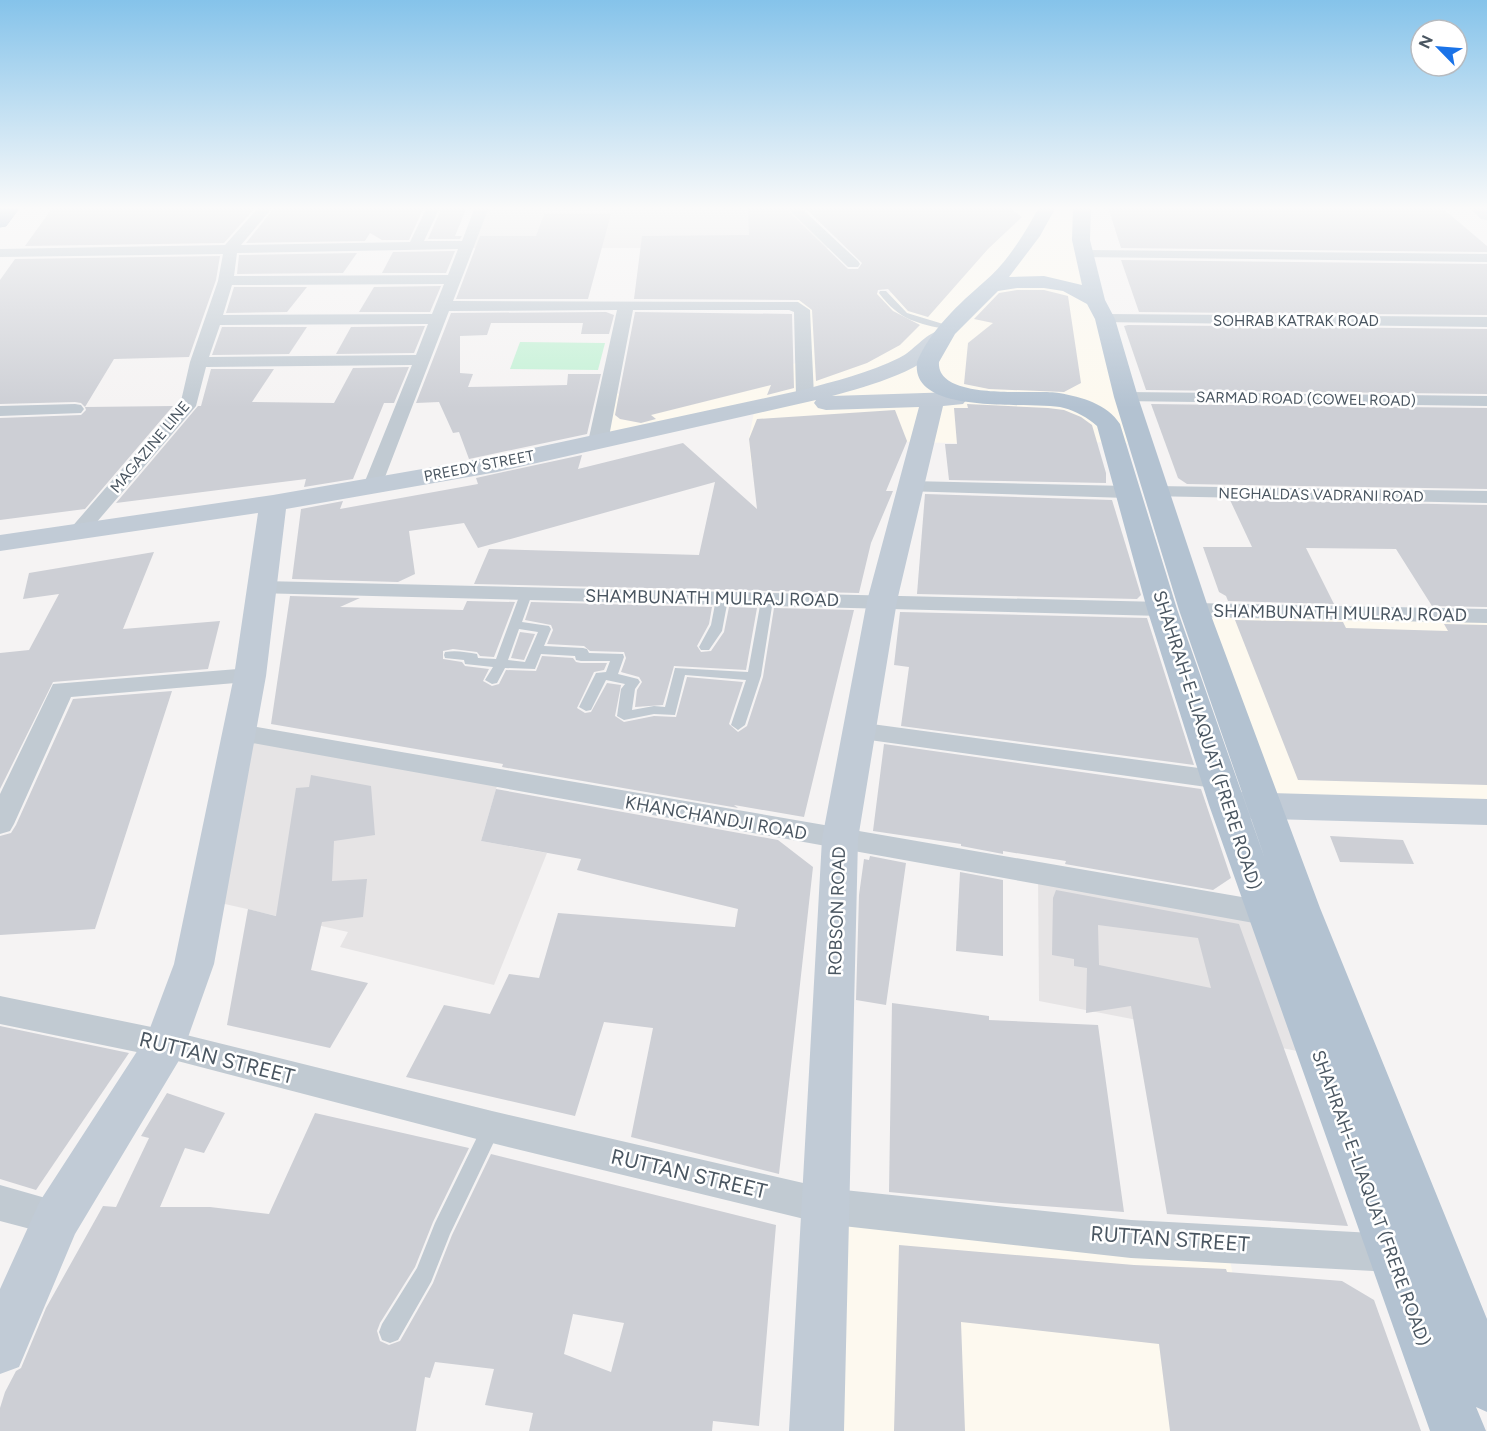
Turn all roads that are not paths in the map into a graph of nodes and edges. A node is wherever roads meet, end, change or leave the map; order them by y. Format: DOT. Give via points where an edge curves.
graph roads {
  1 [pos="227,274"];
  2 [pos="456,274"];
  3 [pos="1000,274"];
  4 [pos="1091,274"];
  5 [pos="454,279"];
  6 [pos="226,281"];
  7 [pos="989,287"];
  8 [pos="883,293"];
  9 [pos="626,306"];
  10 [pos="441,312"];
  11 [pos="213,320"];
  12 [pos="1104,321"];
  13 [pos="1487,322"];
  14 [pos="945,332"];
  15 [pos="422,360"];
  16 [pos="199,362"];
  17 [pos="1109,393"];
  18 [pos="805,396"];
  19 [pos="981,398"];
  20 [pos="1052,399"];
  21 [pos="933,400"];
  22 [pos="1487,401"];
  23 [pos="756,406"];
  24 [pos="75,409"];
  25 [pos="0,411"];
  26 [pos="598,442"];
  27 [pos="373,486"];
  28 [pos="911,487"];
  29 [pos="1127,492"];
  30 [pos="1155,492"];
  31 [pos="1487,496"];
  32 [pos="273,503"];
  33 [pos="77,533"];
  34 [pos="0,543"];
  35 [pos="263,588"];
  36 [pos="526,594"];
  37 [pos="722,599"];
  38 [pos="767,600"];
  39 [pos="882,601"];
  40 [pos="1162,609"];
  41 [pos="1194,610"];
  42 [pos="1487,616"];
  43 [pos="514,626"];
  44 [pos="705,647"];
  45 [pos="536,650"];
  46 [pos="450,656"];
  47 [pos="501,663"];
  48 [pos="250,676"];
  49 [pos="611,676"];
  50 [pos="754,676"];
  51 [pos="492,680"];
  52 [pos="586,708"];
  53 [pos="738,725"];
  54 [pos="857,731"];
  55 [pos="239,733"];
  56 [pos="1238,797"];
  57 [pos="1487,812"];
  58 [pos="0,824"];
  59 [pos="840,839"];
  60 [pos="1265,913"];
  61 [pos="0,1010"];
  62 [pos="166,1044"];
  63 [pos="492,1127"];
  64 [pos="0,1203"];
  65 [pos="825,1206"];
  66 [pos="57,1218"];
  67 [pos="1392,1253"];
  68 [pos="390,1332"];
  69 [pos="0,1348"];
  70 [pos="1487,1385"];
  71 [pos="817,1431"];
  72 [pos="1458,1431"];
  1 -- 6 [label="street, MAGAZINE LINE"];
  2 -- 5 [label="street"];
  3 -- 7 [label="main road, SHAHRAH-E-LIAQUAT (FRERE ROAD)"];
  4 -- 12 [label="main road, SHAHRAH-E-LIAQUAT (FRERE ROAD)"];
  5 -- 6 [label="street"];
  5 -- 10 [label="street"];
  6 -- 11 [label="street, MAGAZINE LINE"];
  7 -- 12 [label="main road" via="1029,280 1073,287"];
  7 -- 14 [label="main road, SHAHRAH-E-LIAQUAT (FRERE ROAD)"];
  8 -- 14 [label="lane" via="908,318"];
  9 -- 10 [label="street"];
  9 -- 18 [label="street" via="799,307"];
  9 -- 26 [label="street"];
  10 -- 11 [label="street"];
  10 -- 15 [label="street"];
  11 -- 16 [label="street, MAGAZINE LINE"];
  12 -- 13 [label="street, SOHRAB KATRAK ROAD"];
  12 -- 17 [label="main road, SHAHRAH-E-LIAQUAT (FRERE ROAD)"];
  14 -- 18 [label="street, PREEDY STREET" via="909,362"];
  14 -- 19 [label="main road, SHAHRAH-E-LIAQUAT (FRERE ROAD)" via="927,363 929,375 948,390"];
  15 -- 16 [label="street"];
  15 -- 27 [label="street"];
  16 -- 33 [label="street, MAGAZINE LINE" via="190,402"];
  17 -- 20 [label="main road"];
  17 -- 22 [label="street, SARMAD ROAD (COWEL ROAD)"];
  17 -- 30 [label="main road, SHAHRAH-E-LIAQUAT (FRERE ROAD)"];
  18 -- 23 [label="street, PREEDY STREET"];
  19 -- 20 [label="main road, SHAHRAH-E-LIAQUAT (FRERE ROAD)"];
  19 -- 21 [label="street"];
  20 -- 29 [label="main road, SHAHRAH-E-LIAQUAT (FRERE ROAD)" via="1086,407 1108,424"];
  21 -- 23 [label="street"];
  21 -- 28 [label="street, ROBSON ROAD"];
  23 -- 26 [label="street, PREEDY STREET"];
  24 -- 25 [label="street"];
  26 -- 27 [label="street, PREEDY STREET"];
  27 -- 32 [label="street, PREEDY STREET"];
  28 -- 29 [label="street"];
  28 -- 39 [label="street, ROBSON ROAD"];
  29 -- 40 [label="main road, SHAHRAH-E-LIAQUAT (FRERE ROAD)"];
  30 -- 31 [label="street, NEGHALDAS VADRANI ROAD"];
  30 -- 41 [label="main road, SHAHRAH-E-LIAQUAT (FRERE ROAD)"];
  32 -- 33 [label="street, PREEDY STREET"];
  32 -- 35 [label="street"];
  33 -- 34 [label="street, PREEDY STREET"];
  35 -- 36 [label="street, SHAMBUNATH MULRAJ ROAD"];
  35 -- 48 [label="street"];
  36 -- 37 [label="street, SHAMBUNATH MULRAJ ROAD"];
  36 -- 43 [label="lane"];
  37 -- 38 [label="street, SHAMBUNATH MULRAJ ROAD"];
  37 -- 44 [label="lane" via="714,637"];
  38 -- 39 [label="street, SHAMBUNATH MULRAJ ROAD"];
  38 -- 50 [label="lane"];
  39 -- 40 [label="street, SHAMBUNATH MULRAJ ROAD"];
  39 -- 54 [label="street, ROBSON ROAD"];
  40 -- 56 [label="main road, SHAHRAH-E-LIAQUAT (FRERE ROAD)"];
  41 -- 42 [label="street, SHAMBUNATH MULRAJ ROAD"];
  41 -- 56 [label="main road, SHAHRAH-E-LIAQUAT (FRERE ROAD)"];
  43 -- 45 [label="lane" via="545,629"];
  43 -- 47 [label="lane"];
  45 -- 47 [label="lane" via="530,666"];
  45 -- 49 [label="lane" via="583,652 581,657 618,657"];
  46 -- 47 [label="lane"];
  47 -- 51 [label="lane"];
  48 -- 55 [label="street"];
  48 -- 58 [label="street" via="62,690"];
  49 -- 50 [label="lane" via="633,682 628,689 624,716 654,710 670,712 680,671"];
  49 -- 52 [label="lane" via="601,676"];
  50 -- 53 [label="lane"];
  54 -- 56 [label="street"];
  54 -- 59 [label="street, ROBSON ROAD"];
  55 -- 59 [label="street, KHANCHANDJI ROAD"];
  55 -- 62 [label="street" via="194,964"];
  56 -- 57 [label="street"];
  56 -- 60 [label="main road, SHAHRAH-E-LIAQUAT (FRERE ROAD)"];
  56 -- 70 [label="main road, SHAHRAH-E-LIAQUAT (FRERE ROAD)" via="1301,908"];
  59 -- 60 [label="street, KHANCHANDJI ROAD"];
  59 -- 65 [label="street, ROBSON ROAD"];
  60 -- 67 [label="main road, SHAHRAH-E-LIAQUAT (FRERE ROAD)"];
  61 -- 62 [label="street, RUTTAN STREET"];
  62 -- 63 [label="street, RUTTAN STREET"];
  62 -- 66 [label="street"];
  63 -- 65 [label="street, RUTTAN STREET"];
  63 -- 68 [label="lane" via="424,1275"];
  64 -- 66 [label="street"];
  65 -- 67 [label="street, RUTTAN STREET" via="1131,1239"];
  65 -- 71 [label="street, ROBSON ROAD"];
  66 -- 69 [label="street"];
  67 -- 72 [label="main road, SHAHRAH-E-LIAQUAT (FRERE ROAD)"];
}
